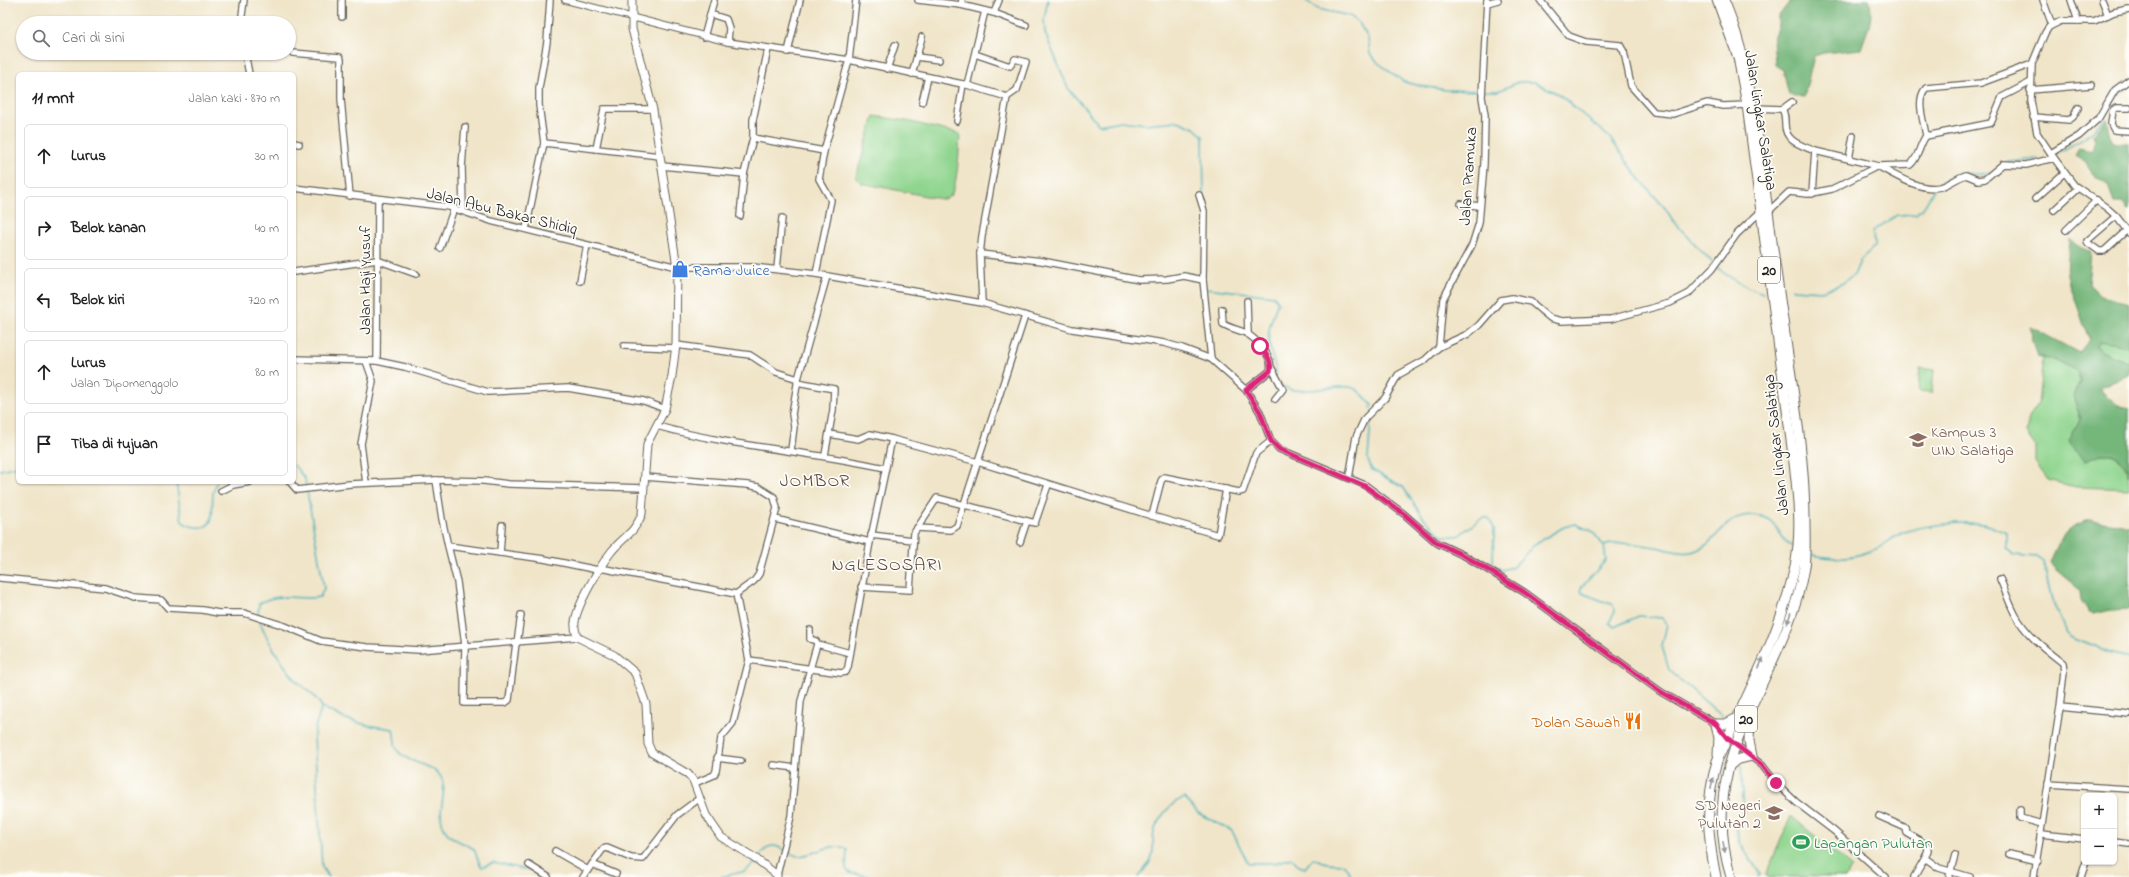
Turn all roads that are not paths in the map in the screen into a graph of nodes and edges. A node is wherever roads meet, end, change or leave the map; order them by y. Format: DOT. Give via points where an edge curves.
graph roads {
  1 [pos="244,0"];
  2 [pos="342,0"];
  3 [pos="550,0"];
  4 [pos="565,0"];
  5 [pos="632,0"];
  6 [pos="714,0"];
  7 [pos="800,0"];
  8 [pos="856,0"];
  9 [pos="918,0"];
  10 [pos="999,0"];
  11 [pos="1498,0"];
  12 [pos="1540,0"];
  13 [pos="1717,0"];
  14 [pos="1724,0"];
  15 [pos="2043,0"];
  16 [pos="2071,0"];
  17 [pos="2102,0"];
  18 [pos="1487,1"];
  19 [pos="962,2"];
  20 [pos="2129,9"];
  21 [pos="985,11"];
  22 [pos="994,13"];
  23 [pos="710,14"];
  24 [pos="2108,15"];
  25 [pos="243,16"];
  26 [pos="631,16"];
  27 [pos="342,17"];
  28 [pos="2078,21"];
  29 [pos="1026,24"];
  30 [pos="2052,25"];
  31 [pos="704,37"];
  32 [pos="922,37"];
  33 [pos="728,42"];
  34 [pos="895,45"];
  35 [pos="768,49"];
  36 [pos="788,52"];
  37 [pos="296,53"];
  38 [pos="975,54"];
  39 [pos="917,56"];
  40 [pos="246,60"];
  41 [pos="849,60"];
  42 [pos="939,60"];
  43 [pos="2032,64"];
  44 [pos="887,69"];
  45 [pos="249,72"];
  46 [pos="912,74"];
  47 [pos="928,77"];
  48 [pos="2129,80"];
  49 [pos="2031,82"];
  50 [pos="965,85"];
  51 [pos="2092,86"];
  52 [pos="2030,90"];
  53 [pos="1007,97"];
  54 [pos="922,102"];
  55 [pos="1792,102"];
  56 [pos="1750,107"];
  57 [pos="2078,108"];
  58 [pos="2129,108"];
  59 [pos="652,109"];
  60 [pos="1782,109"];
  61 [pos="2033,117"];
  62 [pos="956,121"];
  63 [pos="465,127"];
  64 [pos="2129,131"];
  65 [pos="1853,136"];
  66 [pos="1926,136"];
  67 [pos="753,138"];
  68 [pos="544,143"];
  69 [pos="596,149"];
  70 [pos="1815,150"];
  71 [pos="824,151"];
  72 [pos="2052,155"];
  73 [pos="660,156"];
  74 [pos="1850,159"];
  75 [pos="662,166"];
  76 [pos="1878,166"];
  77 [pos="2064,173"];
  78 [pos="744,174"];
  79 [pos="296,188"];
  80 [pos="2078,188"];
  81 [pos="1812,194"];
  82 [pos="350,196"];
  83 [pos="1199,196"];
  84 [pos="378,199"];
  85 [pos="2035,199"];
  86 [pos="2096,200"];
  87 [pos="1461,204"];
  88 [pos="1480,206"];
  89 [pos="454,208"];
  90 [pos="462,210"];
  91 [pos="2054,210"];
  92 [pos="1765,211"];
  93 [pos="740,216"];
  94 [pos="2116,216"];
  95 [pos="782,218"];
  96 [pos="526,229"];
  97 [pos="2066,230"];
  98 [pos="2128,231"];
  99 [pos="587,245"];
  100 [pos="440,248"];
  101 [pos="980,254"];
  102 [pos="377,260"];
  103 [pos="677,267"];
  104 [pos="777,269"];
  105 [pos="296,272"];
  106 [pos="416,274"];
  107 [pos="816,274"];
  108 [pos="827,276"];
  109 [pos="1203,280"];
  110 [pos="580,281"];
  111 [pos="1247,301"];
  112 [pos="982,303"];
  113 [pos="1222,309"];
  114 [pos="1025,316"];
  115 [pos="1248,334"];
  116 [pos="624,346"];
  117 [pos="676,347"];
  118 [pos="1439,347"];
  119 [pos="296,359"];
  120 [pos="1211,359"];
  121 [pos="366,361"];
  122 [pos="378,361"];
  123 [pos="1271,366"];
  124 [pos="798,380"];
  125 [pos="1246,390"];
  126 [pos="1275,399"];
  127 [pos="665,409"];
  128 [pos="657,426"];
  129 [pos="829,434"];
  130 [pos="892,439"];
  131 [pos="1271,441"];
  132 [pos="791,450"];
  133 [pos="825,455"];
  134 [pos="978,462"];
  135 [pos="885,468"];
  136 [pos="644,477"];
  137 [pos="1349,478"];
  138 [pos="436,480"];
  139 [pos="366,483"];
  140 [pos="239,484"];
  141 [pos="292,484"];
  142 [pos="1048,485"];
  143 [pos="644,488"];
  144 [pos="1226,489"];
  145 [pos="221,491"];
  146 [pos="964,504"];
  147 [pos="1152,516"];
  148 [pos="775,519"];
  149 [pos="1027,521"];
  150 [pos="502,526"];
  151 [pos="916,528"];
  152 [pos="871,535"];
  153 [pos="913,540"];
  154 [pos="870,542"];
  155 [pos="1020,542"];
  156 [pos="448,546"];
  157 [pos="500,553"];
  158 [pos="599,569"];
  159 [pos="0,578"];
  160 [pos="2000,579"];
  161 [pos="861,587"];
  162 [pos="736,594"];
  163 [pos="1792,595"];
  164 [pos="521,615"];
  165 [pos="810,630"];
  166 [pos="577,637"];
  167 [pos="516,643"];
  168 [pos="817,644"];
  169 [pos="465,645"];
  170 [pos="850,653"];
  171 [pos="749,660"];
  172 [pos="810,669"];
  173 [pos="2060,707"];
  174 [pos="1751,708"];
  175 [pos="2129,714"];
  176 [pos="1737,718"];
  177 [pos="1716,724"];
  178 [pos="1731,741"];
  179 [pos="1752,756"];
  180 [pos="717,758"];
  181 [pos="741,761"];
  182 [pos="1717,761"];
  183 [pos="773,765"];
  184 [pos="795,768"];
  185 [pos="1728,768"];
  186 [pos="695,783"];
  187 [pos="2048,784"];
  188 [pos="2129,789"];
  189 [pos="700,798"];
  190 [pos="2020,810"];
  191 [pos="1879,816"];
  192 [pos="2042,824"];
  193 [pos="2042,834"];
  194 [pos="2081,839"];
  195 [pos="2117,842"];
  196 [pos="2129,844"];
  197 [pos="555,851"];
  198 [pos="2009,854"];
  199 [pos="1955,855"];
  200 [pos="1925,858"];
  201 [pos="2038,861"];
  202 [pos="592,864"];
  203 [pos="528,865"];
  204 [pos="2085,865"];
  205 [pos="588,870"];
  206 [pos="616,874"];
  207 [pos="1950,874"];
  208 [pos="777,876"];
  209 [pos="548,877"];
  210 [pos="583,877"];
  211 [pos="1716,877"];
  212 [pos="1731,877"];
  213 [pos="1886,877"];
  214 [pos="1914,877"];
  215 [pos="1970,877"];
  216 [pos="2034,877"];
  217 [pos="2081,877"];
  1 -- 25 [label="street"];
  2 -- 27 [label="street"];
  3 -- 68 [label="street" via="547,42 538,88"];
  4 -- 26 [label="street"];
  5 -- 26 [label="street"];
  6 -- 23 [label="street"];
  7 -- 36 [label="street"];
  8 -- 41 [label="street"];
  9 -- 19 [label="street"];
  10 -- 22 [label="street"];
  11 -- 18 [label="street"];
  12 -- 56 [label="street" via="1569,36 1586,42 1620,46 1624,52 1631,86 1654,112 1673,114 1707,103"];
  13 -- 56 [label="highway, Jalan Lingkar Salatiga / 20" via="1738,57"];
  14 -- 56 [label="highway, Jalan Lingkar Salatiga / 20" via="1742,48"];
  15 -- 30 [label="street"];
  16 -- 28 [label="street"];
  17 -- 24 [label="street"];
  18 -- 88 [label="street, Jalan Pramuka" via="1482,97 1485,122"];
  19 -- 21 [label="street"];
  20 -- 24 [label="street"];
  21 -- 22 [label="street"];
  21 -- 38 [label="street"];
  22 -- 29 [label="street"];
  23 -- 31 [label="street"];
  23 -- 33 [label="street" via="726,19 729,28"];
  24 -- 28 [label="street" via="2094,21"];
  26 -- 31 [label="street"];
  26 -- 59 [label="street" via="638,58"];
  28 -- 30 [label="street" via="2064,20"];
  30 -- 43 [label="street" via="2045,33"];
  31 -- 33 [label="street"];
  32 -- 39 [label="street"];
  33 -- 35 [label="street"];
  34 -- 44 [label="street"];
  35 -- 36 [label="street"];
  35 -- 67 [label="street" via="753,120"];
  36 -- 41 [label="street"];
  37 -- 82 [label="street" via="341,59 341,99"];
  38 -- 50 [label="street"];
  38 -- 53 [label="street" via="1010,66 1015,58 1026,62 1017,90"];
  39 -- 42 [label="street"];
  39 -- 46 [label="street"];
  40 -- 45 [label="street"];
  41 -- 44 [label="street"];
  41 -- 71 [label="street"];
  43 -- 49 [label="street"];
  43 -- 66 [label="street" via="1981,83 1926,88 1921,107"];
  44 -- 46 [label="street"];
  46 -- 47 [label="street"];
  47 -- 50 [label="street"];
  47 -- 54 [label="street"];
  48 -- 72 [label="street" via="2115,90 2098,119"];
  49 -- 52 [label="street"];
  49 -- 66 [label="street" via="2002,97 1991,124"];
  50 -- 53 [label="street"];
  50 -- 62 [label="street"];
  51 -- 52 [label="street"];
  52 -- 61 [label="street"];
  53 -- 101 [label="street"];
  55 -- 60 [label="street"];
  56 -- 60 [label="street"];
  56 -- 92 [label="highway, Jalan Lingkar Salatiga / 20"];
  57 -- 61 [label="street" via="2069,120"];
  58 -- 64 [label="street" via="2116,108 2112,112 2114,130"];
  59 -- 69 [label="street" via="604,109"];
  59 -- 73 [label="street"];
  60 -- 70 [label="street" via="1788,137"];
  61 -- 72 [label="street" via="2037,133"];
  63 -- 90 [label="street"];
  65 -- 74 [label="street"];
  66 -- 76 [label="street" via="1917,157 1910,165"];
  67 -- 71 [label="street"];
  67 -- 78 [label="street"];
  68 -- 69 [label="street"];
  68 -- 96 [label="street"];
  69 -- 73 [label="street"];
  70 -- 74 [label="street"];
  70 -- 81 [label="street"];
  71 -- 107 [label="street" via="819,179 830,195 830,200"];
  72 -- 76 [label="street" via="2031,164 2003,164 1986,180 1964,175 1933,188 1904,180"];
  72 -- 77 [label="street"];
  73 -- 75 [label="street"];
  74 -- 76 [label="street"];
  75 -- 78 [label="street"];
  75 -- 103 [label="street"];
  76 -- 81 [label="street" via="1842,185"];
  77 -- 80 [label="street"];
  77 -- 85 [label="street"];
  78 -- 93 [label="street"];
  79 -- 82 [label="street, Jalan Abu Bakar Shidiq"];
  80 -- 86 [label="street"];
  80 -- 91 [label="street"];
  81 -- 92 [label="street" via="1788,193"];
  82 -- 84 [label="street, Jalan Abu Bakar Shidiq"];
  83 -- 109 [label="street" via="1204,211"];
  84 -- 89 [label="street, Jalan Abu Bakar Shidiq"];
  84 -- 102 [label="street, Jalan Haji Yusuf"];
  86 -- 94 [label="street"];
  86 -- 97 [label="street"];
  87 -- 88 [label="street"];
  88 -- 118 [label="street, Jalan Pramuka" via="1479,223 1472,245 1443,299"];
  89 -- 90 [label="street, Jalan Abu Bakar Shidiq"];
  89 -- 100 [label="street"];
  90 -- 96 [label="street, Jalan Abu Bakar Shidiq" via="491,221"];
  92 -- 118 [label="street" via="1737,234 1712,269 1688,294 1678,300 1611,319 1556,320 1531,302 1506,298 1468,334"];
  92 -- 163 [label="highway, Jalan Lingkar Salatiga / 20" via="1802,466 1800,566"];
  94 -- 98 [label="street"];
  94 -- 98 [label="street" via="2087,241 2088,243 2099,251 2104,251"];
  95 -- 104 [label="street"];
  96 -- 99 [label="street, Jalan Abu Bakar Shidiq"];
  99 -- 103 [label="street, Jalan Abu Bakar Shidiq"];
  99 -- 110 [label="street"];
  101 -- 109 [label="street" via="1035,260 1139,280 1184,276"];
  101 -- 112 [label="street"];
  102 -- 105 [label="street"];
  102 -- 106 [label="street"];
  102 -- 122 [label="street, Jalan Haji Yusuf"];
  103 -- 104 [label="street, Jalan Abu Bakar Shidiq"];
  103 -- 117 [label="street"];
  104 -- 107 [label="street, Jalan Abu Bakar Shidiq"];
  107 -- 108 [label="street, Jalan Abu Bakar Shidiq"];
  108 -- 112 [label="street, Jalan Abu Bakar Shidiq"];
  108 -- 124 [label="street"];
  109 -- 120 [label="street"];
  111 -- 115 [label="street"];
  112 -- 114 [label="street, Jalan Abu Bakar Shidiq"];
  113 -- 115 [label="street" via="1223,324"];
  114 -- 120 [label="street, Jalan Abu Bakar Shidiq" via="1072,329 1164,343"];
  114 -- 134 [label="street"];
  115 -- 123 [label="street" via="1260,346"];
  116 -- 117 [label="street"];
  117 -- 124 [label="street" via="750,355 776,372"];
  117 -- 127 [label="street"];
  118 -- 137 [label="street" via="1425,360 1398,375 1385,398 1365,418 1356,437"];
  119 -- 121 [label="street"];
  120 -- 125 [label="street"];
  121 -- 122 [label="street"];
  121 -- 139 [label="street" via="373,381 361,444"];
  122 -- 127 [label="street" via="488,392 568,388 644,401"];
  123 -- 125 [label="street" via="1270,371"];
  123 -- 126 [label="street" via="1283,389"];
  124 -- 129 [label="street" via="834,389"];
  124 -- 132 [label="street" via="792,414 794,427"];
  125 -- 131 [label="street" via="1260,412"];
  127 -- 128 [label="street"];
  128 -- 132 [label="street" via="703,437"];
  128 -- 136 [label="street" via="647,444"];
  129 -- 130 [label="street" via="858,439 870,434"];
  129 -- 133 [label="street"];
  130 -- 134 [label="street"];
  130 -- 135 [label="street"];
  131 -- 137 [label="street" via="1291,455"];
  131 -- 144 [label="street" via="1256,453 1243,491"];
  132 -- 133 [label="street"];
  133 -- 135 [label="street"];
  134 -- 142 [label="street"];
  134 -- 146 [label="street"];
  135 -- 152 [label="street"];
  136 -- 143 [label="street"];
  136 -- 148 [label="street" via="758,487 774,497"];
  137 -- 177 [label="street" via="1380,496 1437,543 1465,556 1524,592 1661,692"];
  138 -- 139 [label="street"];
  138 -- 143 [label="street"];
  138 -- 156 [label="street"];
  139 -- 141 [label="street" via="296,490"];
  140 -- 145 [label="street"];
  142 -- 147 [label="street"];
  142 -- 149 [label="street" via="1037,522"];
  143 -- 158 [label="street" via="642,514 638,525 612,551"];
  144 -- 147 [label="street" via="1164,477"];
  144 -- 147 [label="street" via="1218,535"];
  146 -- 149 [label="street"];
  146 -- 151 [label="street" via="937,498"];
  146 -- 151 [label="street" via="953,530"];
  148 -- 154 [label="street"];
  148 -- 162 [label="street" via="759,574"];
  149 -- 155 [label="street"];
  150 -- 157 [label="street"];
  151 -- 153 [label="street"];
  152 -- 153 [label="street"];
  152 -- 154 [label="street"];
  153 -- 161 [label="street" via="910,590"];
  154 -- 161 [label="street"];
  156 -- 157 [label="street"];
  156 -- 169 [label="street" via="457,582"];
  157 -- 158 [label="street"];
  158 -- 162 [label="street"];
  158 -- 166 [label="street" via="578,613 575,623"];
  159 -- 169 [label="street" via="105,588 135,598 161,600 168,608 203,610 218,614 244,613 334,644 420,650"];
  160 -- 173 [label="street" via="2021,623 2042,646 2063,663"];
  161 -- 170 [label="street"];
  162 -- 171 [label="street"];
  163 -- 174 [label="highway, Jalan Lingkar Salatiga / 20, one-way" via="1785,631"];
  176 -- 163 [label="highway, Jalan Lingkar Salatiga / 20, one-way"];
  164 -- 167 [label="street"];
  165 -- 168 [label="street" via="810,639"];
  166 -- 167 [label="street"];
  166 -- 186 [label="street" via="614,655 635,674 646,704 648,744 652,753 688,774"];
  167 -- 169 [label="street"];
  167 -- 169 [label="street" via="510,698 505,703 464,703"];
  168 -- 170 [label="street"];
  168 -- 172 [label="street"];
  170 -- 172 [label="street" via="846,672"];
  171 -- 172 [label="street"];
  171 -- 180 [label="street" via="733,723 722,736"];
  172 -- 184 [label="street" via="801,701"];
  173 -- 175 [label="street"];
  173 -- 187 [label="street"];
  174 -- 178 [label="highway, Jalan Lingkar Salatiga / 20"];
  174 -- 179 [label="highway" via="1749,729"];
  176 -- 177 [label="highway" via="1726,724"];
  176 -- 178 [label="highway, Jalan Lingkar Salatiga / 20"];
  177 -- 178 [label="street"];
  177 -- 182 [label="highway" via="1719,738"];
  178 -- 179 [label="street"];
  178 -- 182 [label="highway, Jalan Lingkar Salatiga / 20"];
  178 -- 185 [label="highway, Jalan Lingkar Salatiga / 20"];
  179 -- 185 [label="highway" via="1736,760"];
  179 -- 213 [label="street" via="1796,802 1834,831"];
  180 -- 181 [label="street"];
  180 -- 186 [label="street" via="714,775"];
  211 -- 182 [label="highway, Jalan Lingkar Salatiga / 20, one-way" via="1709,845 1707,817"];
  183 -- 184 [label="street"];
  184 -- 208 [label="street" via="791,816"];
  185 -- 212 [label="highway, Jalan Lingkar Salatiga / 20, one-way" via="1722,796 1722,827"];
  186 -- 189 [label="street"];
  187 -- 188 [label="street"];
  187 -- 192 [label="street"];
  189 -- 202 [label="street" via="677,814 643,859 631,858 607,848 601,851"];
  189 -- 208 [label="street" via="706,815 721,837 759,860"];
  190 -- 192 [label="street" via="2020,818"];
  191 -- 200 [label="street" via="1906,828 1907,833 1927,845"];
  192 -- 193 [label="street"];
  193 -- 194 [label="street"];
  193 -- 201 [label="street"];
  195 -- 196 [label="street"];
  197 -- 205 [label="street"];
  198 -- 201 [label="street"];
  199 -- 207 [label="street"];
  200 -- 207 [label="street"];
  200 -- 214 [label="street"];
  201 -- 216 [label="street"];
  202 -- 205 [label="street"];
  202 -- 206 [label="street"];
  203 -- 209 [label="street"];
  204 -- 217 [label="street"];
  205 -- 210 [label="street"];
  207 -- 215 [label="street"];
}
